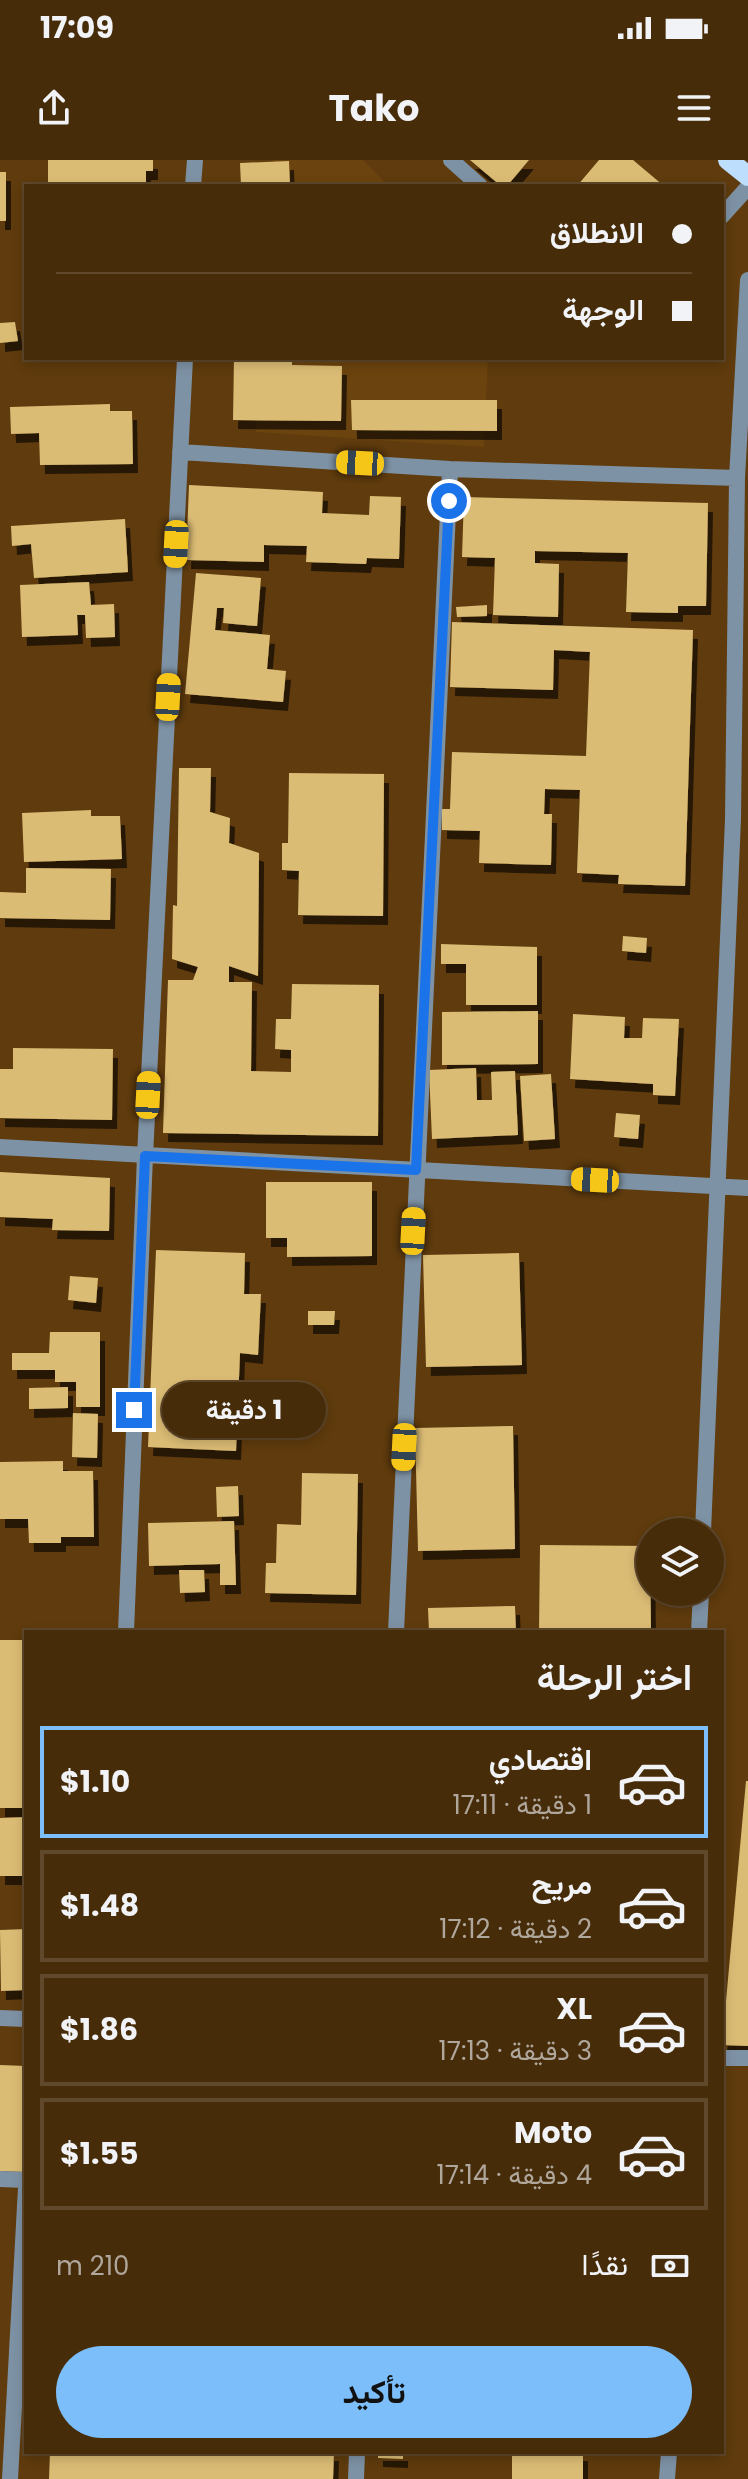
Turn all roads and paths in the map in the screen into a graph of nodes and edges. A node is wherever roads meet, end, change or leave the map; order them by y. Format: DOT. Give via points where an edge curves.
graph roads {
  1 [pos="195,160"];
  2 [pos="451,160"];
  3 [pos="728,160"];
  4 [pos="748,176"];
  5 [pos="193,184"];
  6 [pos="478,184"];
  7 [pos="748,187"];
  8 [pos="724,214"];
  9 [pos="748,280"];
  10 [pos="185,360"];
  11 [pos="180,452"];
  12 [pos="450,469"];
  13 [pos="737,478"];
  14 [pos="0,1147"];
  15 [pos="145,1156"];
  16 [pos="416,1170"];
  17 [pos="715,1186"];
  18 [pos="748,1188"];
  19 [pos="703,1518"];
  20 [pos="700,1606"];
  21 [pos="126,1630"];
  22 [pos="396,1630"];
  23 [pos="699,1630"];
  24 [pos="0,2018"];
  25 [pos="24,2019"];
  26 [pos="724,2058"];
  27 [pos="748,2058"];
  28 [pos="0,2179"];
  29 [pos="24,2180"];
  30 [pos="24,2224"];
  31 [pos="357,2454"];
  32 [pos="669,2454"];
  33 [pos="10,2479"];
  34 [pos="356,2479"];
  35 [pos="667,2479"];
  1 -- 5 [label="street"];
  2 -- 6 [label="street"];
  3 -- 4 [label="main road"];
  7 -- 8 [label="street"];
  9 -- 13 [label="street"];
  10 -- 11 [label="street"];
  11 -- 12 [label="street"];
  11 -- 15 [label="street"];
  12 -- 13 [label="street"];
  12 -- 16 [label="street"];
  13 -- 17 [label="street" via="733,819"];
  14 -- 15 [label="street"];
  15 -- 16 [label="street"];
  15 -- 21 [label="street"];
  16 -- 17 [label="street"];
  16 -- 22 [label="street"];
  17 -- 18 [label="street"];
  17 -- 19 [label="street"];
  20 -- 23 [label="street"];
  24 -- 25 [label="street"];
  26 -- 27 [label="street"];
  28 -- 29 [label="street"];
  30 -- 33 [label="street"];
  31 -- 34 [label="street"];
  32 -- 35 [label="street"];
}
